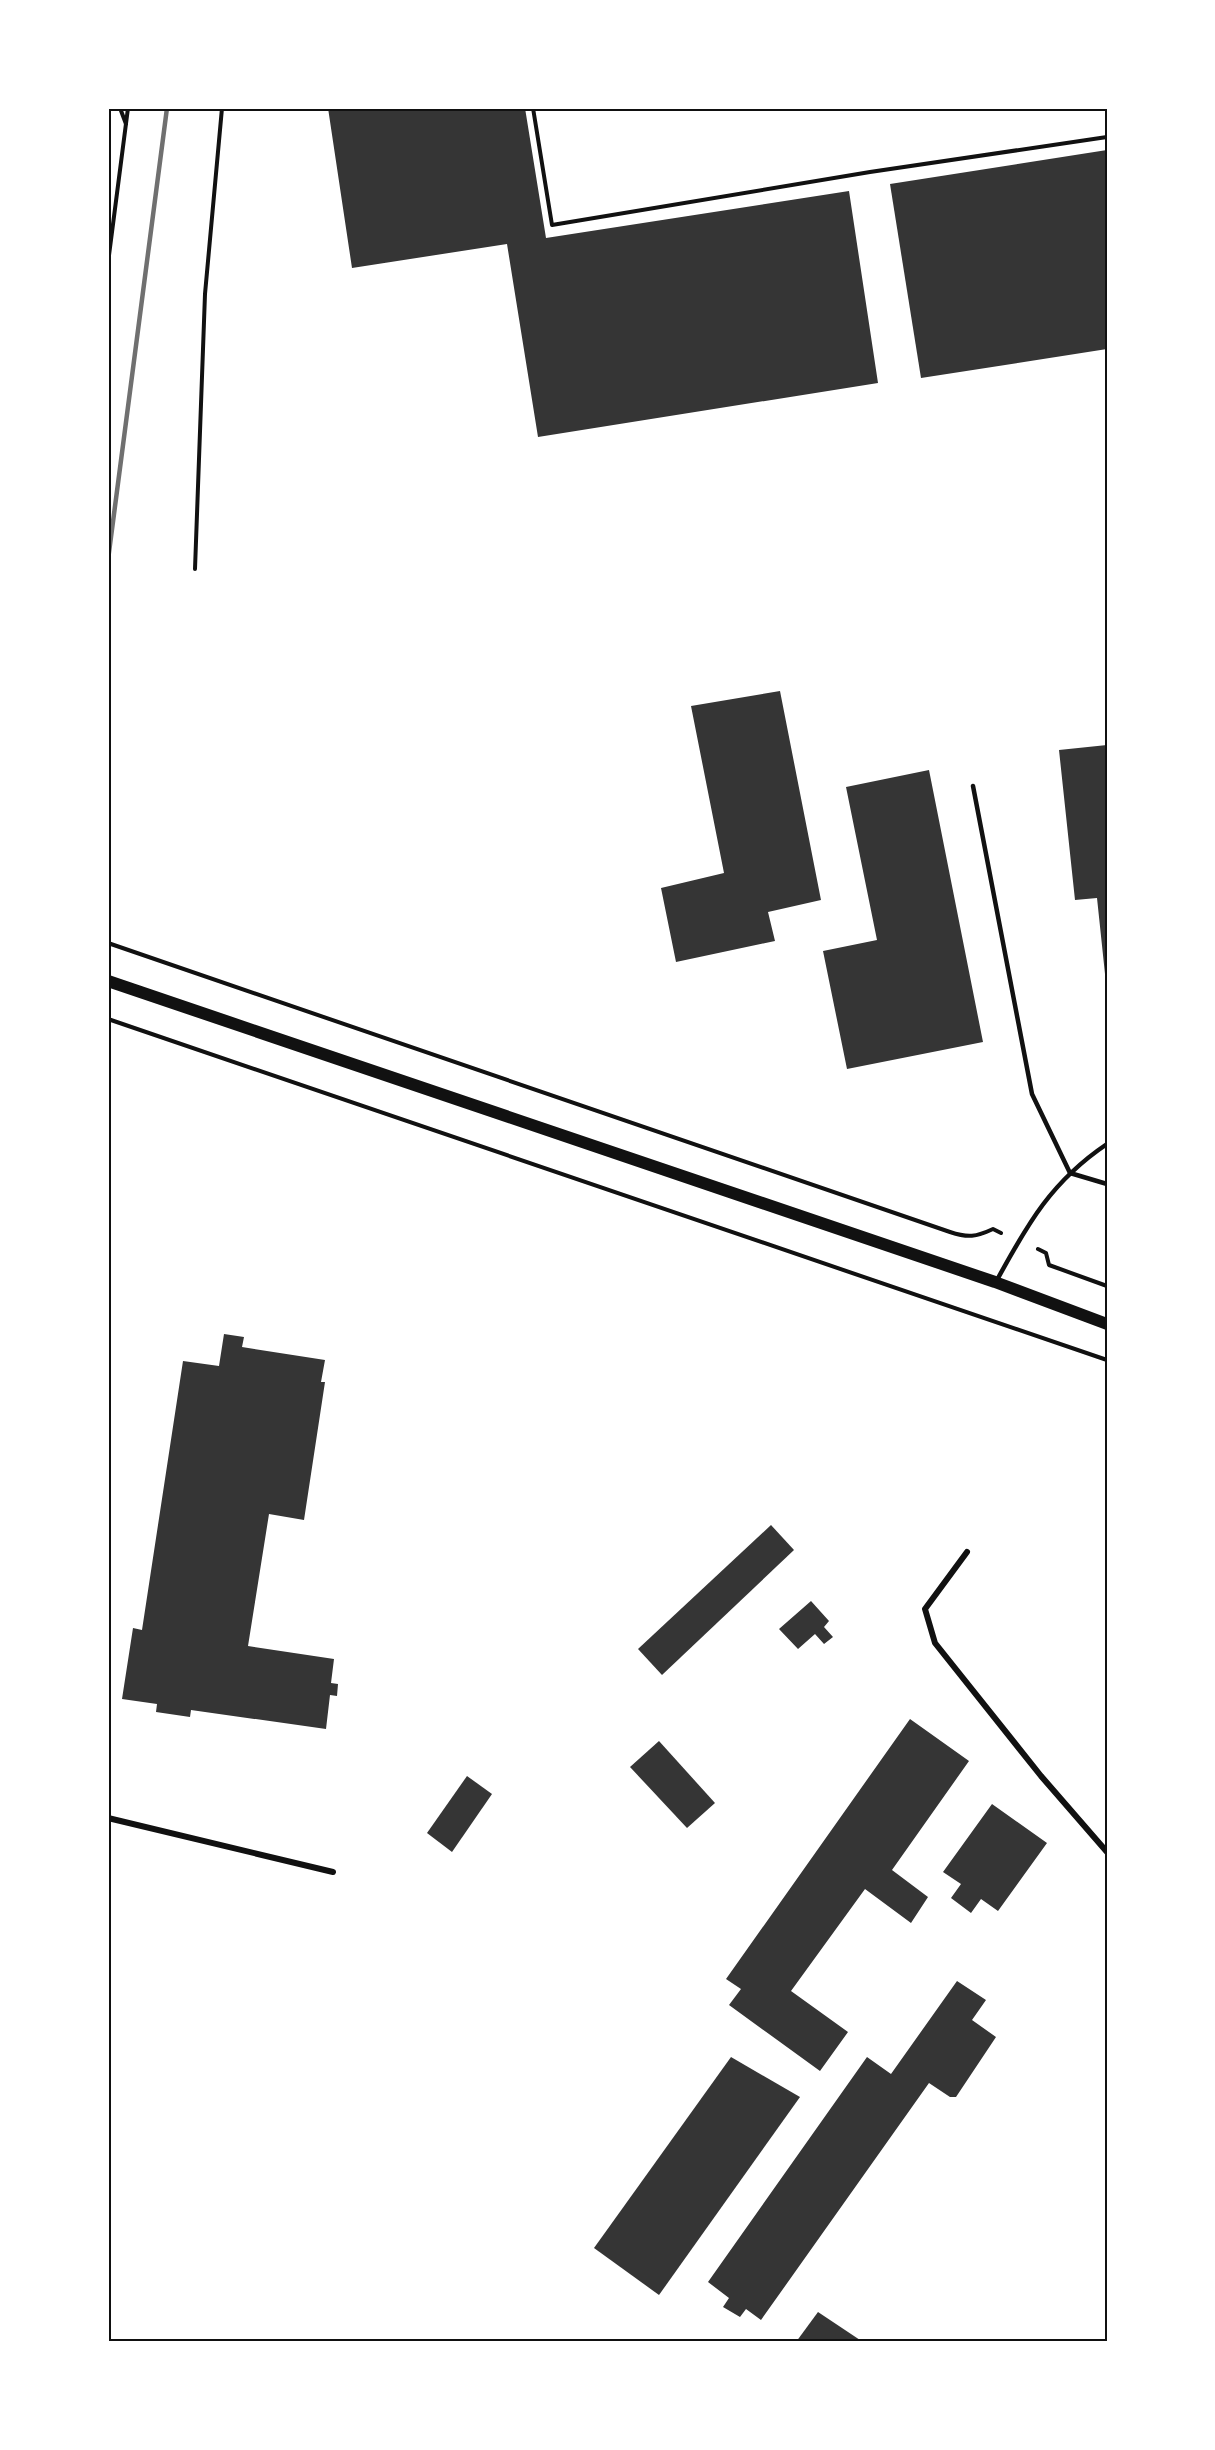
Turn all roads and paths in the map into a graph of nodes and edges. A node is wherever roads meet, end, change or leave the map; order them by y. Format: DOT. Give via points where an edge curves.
graph roads {
  1 [pos="120,108"];
  2 [pos="128,108"];
  3 [pos="222,108"];
  4 [pos="533,108"];
  5 [pos="127,125"];
  6 [pos="1107,137"];
  7 [pos="108,263"];
  8 [pos="195,570"];
  9 [pos="973,786"];
  10 [pos="108,943"];
  11 [pos="108,981"];
  12 [pos="108,1019"];
  13 [pos="1107,1144"];
  14 [pos="1070,1173"];
  15 [pos="1107,1184"];
  16 [pos="1018,1240"];
  17 [pos="995,1282"];
  18 [pos="1107,1287"];
  19 [pos="1107,1324"];
  20 [pos="1107,1360"];
  21 [pos="967,1552"];
  22 [pos="108,1818"];
  23 [pos="1107,1851"];
  24 [pos="333,1872"];
  1 -- 5 [label="path"];
  2 -- 5 [label="path"];
  3 -- 8 [label="path" via="205,294"];
  4 -- 6 [label="path" via="552,225"];
  5 -- 7 [label="path"];
  9 -- 14 [label="lane" via="1032,1094"];
  10 -- 16 [label="path" via="950,1232 976,1237 993,1229"];
  11 -- 17 [label="main road"];
  12 -- 20 [label="path"];
  13 -- 14 [label="lane"];
  14 -- 15 [label="lane"];
  14 -- 16 [label="lane" via="1043,1201"];
  16 -- 17 [label="lane"];
  16 -- 18 [label="path" via="1046,1253 1049,1265"];
  17 -- 19 [label="main road"];
  21 -- 23 [label="street" via="925,1609 935,1643 1041,1776"];
  22 -- 24 [label="street"];
}
